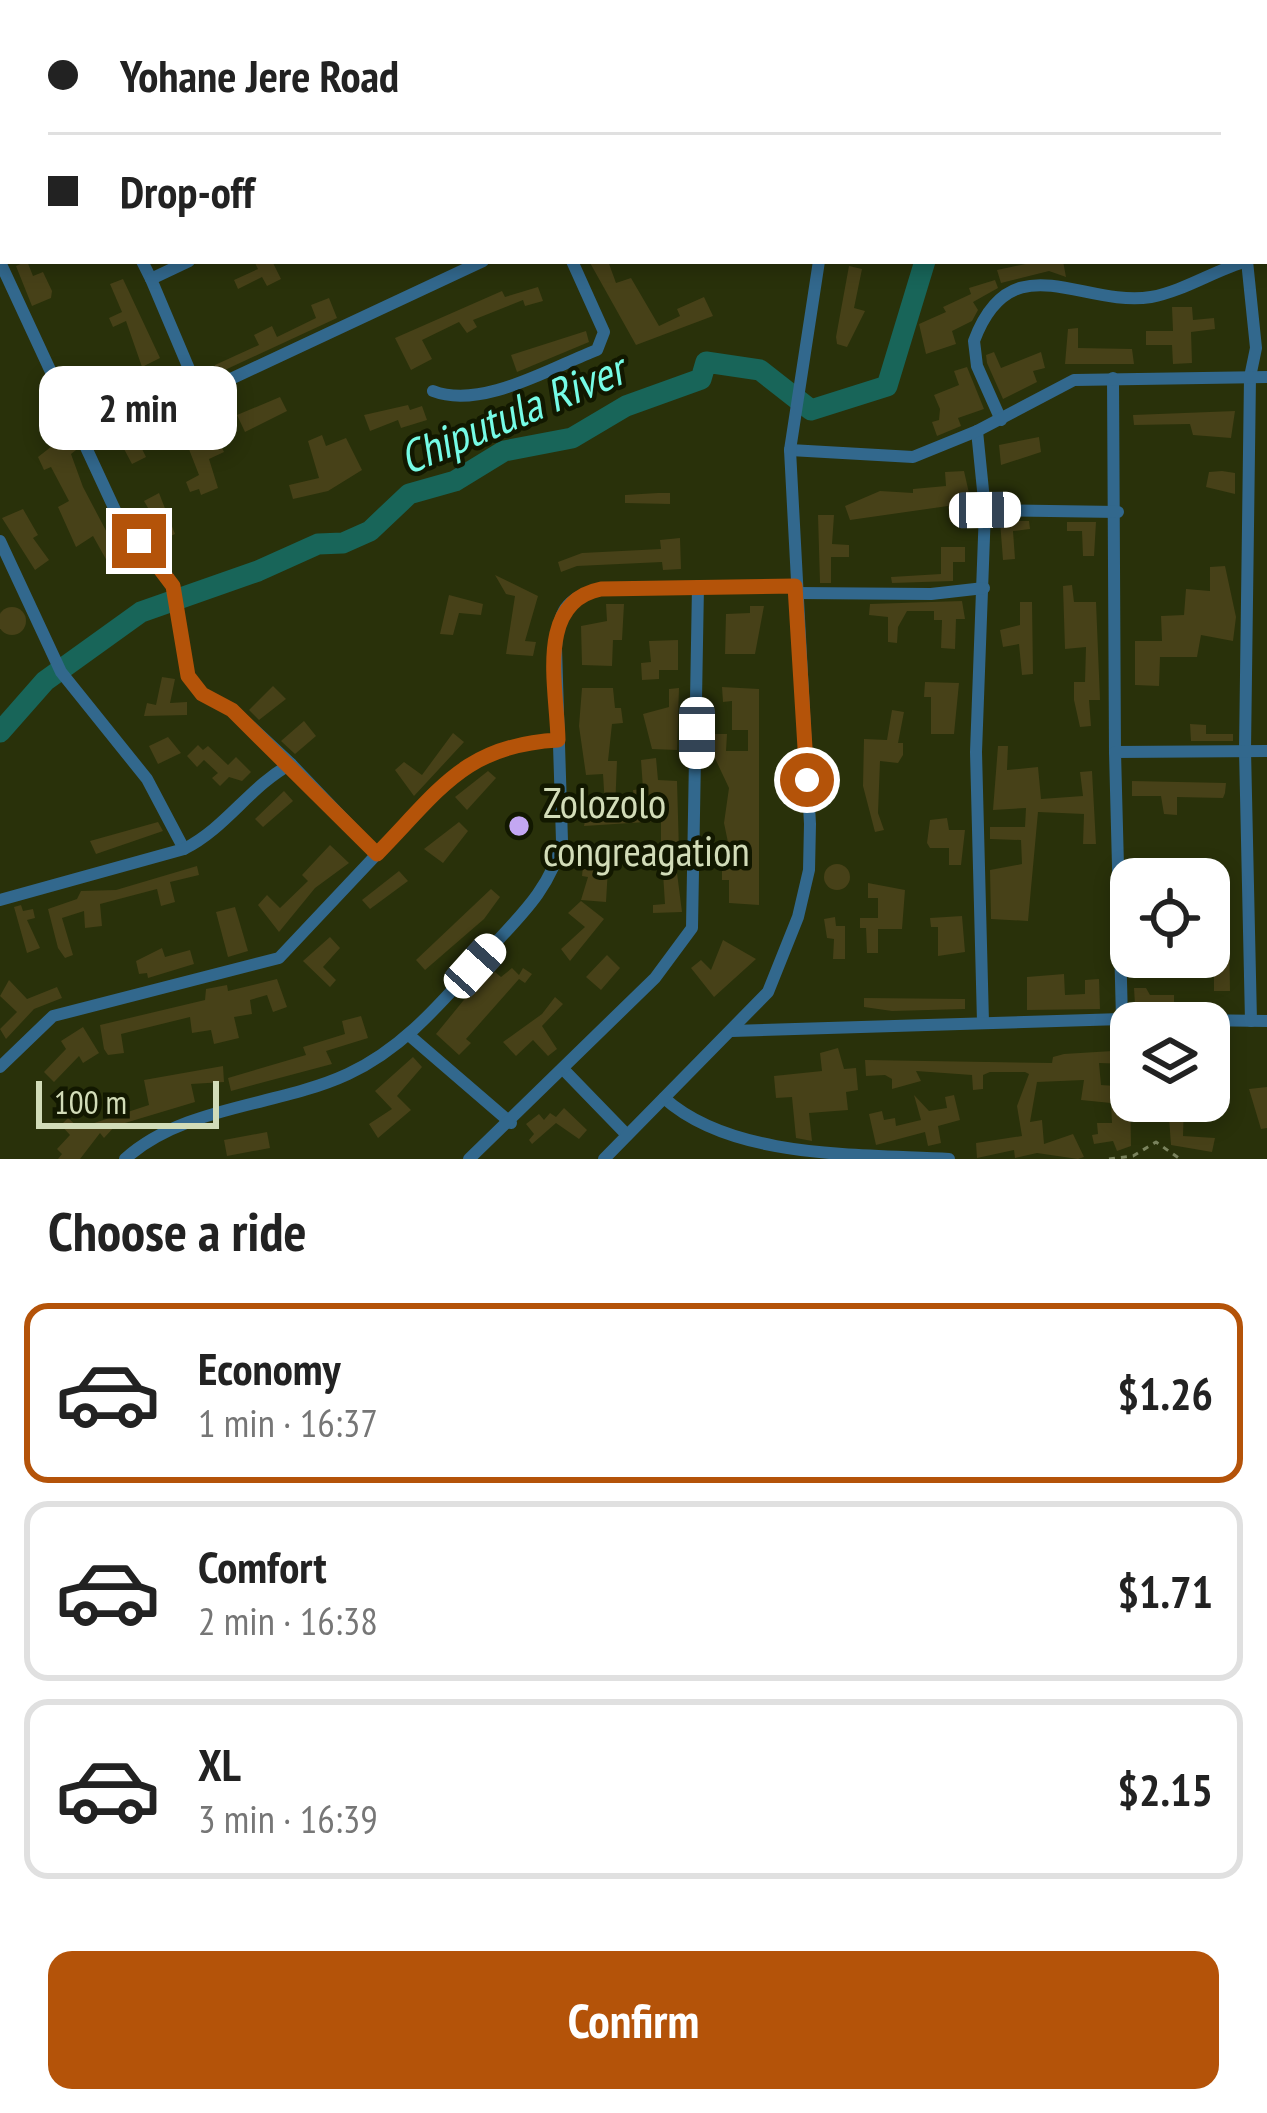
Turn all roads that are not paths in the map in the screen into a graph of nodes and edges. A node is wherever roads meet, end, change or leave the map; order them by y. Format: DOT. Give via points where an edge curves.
graph roads {
  1 [pos="1,264"];
  2 [pos="144,264"];
  3 [pos="183,264"];
  4 [pos="477,264"];
  5 [pos="573,264"];
  6 [pos="819,264"];
  7 [pos="1239,264"];
  8 [pos="1247,264"];
  9 [pos="151,279"];
  10 [pos="1113,377"];
  11 [pos="1250,377"];
  12 [pos="1267,377"];
  13 [pos="433,391"];
  14 [pos="1001,420"];
  15 [pos="977,431"];
  16 [pos="790,450"];
  17 [pos="985,510"];
  18 [pos="1118,512"];
  19 [pos="0,541"];
  20 [pos="698,586"];
  21 [pos="983,588"];
  22 [pos="796,590"];
  23 [pos="558,740"];
  24 [pos="1245,749"];
  25 [pos="1267,751"];
  26 [pos="1115,752"];
  27 [pos="291,764"];
  28 [pos="184,849"];
  29 [pos="377,854"];
  30 [pos="0,900"];
  31 [pos="1122,1002"];
  32 [pos="1110,1019"];
  33 [pos="1230,1021"];
  34 [pos="1251,1021"];
  35 [pos="1267,1021"];
  36 [pos="983,1022"];
  37 [pos="732,1031"];
  38 [pos="410,1036"];
  39 [pos="0,1067"];
  40 [pos="564,1070"];
  41 [pos="664,1098"];
  42 [pos="511,1123"];
  43 [pos="627,1135"];
  44 [pos="125,1159"];
  45 [pos="469,1159"];
  46 [pos="604,1159"];
  47 [pos="949,1159"];
  1 -- 27 [label="street" via="121,523 173,586 188,676"];
  2 -- 9 [label="street"];
  3 -- 9 [label="street"];
  4 -- 9 [label="street" via="206,391 195,383"];
  5 -- 13 [label="street" via="604,332 597,350 483,392"];
  6 -- 16 [label="street"];
  7 -- 14 [label="street" via="1147,298 1030,285 1001,298 974,350"];
  8 -- 11 [label="street" via="1256,348"];
  10 -- 11 [label="street"];
  10 -- 14 [label="street" via="1063,383"];
  10 -- 18 [label="street"];
  11 -- 12 [label="street"];
  11 -- 24 [label="street"];
  14 -- 15 [label="street"];
  15 -- 16 [label="street" via="913,457"];
  15 -- 17 [label="street"];
  16 -- 22 [label="street"];
  17 -- 18 [label="street"];
  17 -- 21 [label="street"];
  18 -- 26 [label="street"];
  19 -- 28 [label="street" via="61,671 147,779"];
  20 -- 22 [label="street"];
  20 -- 23 [label="street" via="601,589 564,606 556,648"];
  20 -- 40 [label="street" via="692,928"];
  21 -- 22 [label="street"];
  21 -- 36 [label="street" via="976,752"];
  22 -- 37 [label="street" via="809,870 783,962"];
  23 -- 29 [label="street" via="483,753"];
  23 -- 38 [label="street" via="562,841 549,881"];
  24 -- 25 [label="street"];
  24 -- 26 [label="street"];
  24 -- 34 [label="street"];
  26 -- 31 [label="street"];
  27 -- 28 [label="street" via="212,835"];
  27 -- 29 [label="street"];
  28 -- 30 [label="street"];
  29 -- 39 [label="street" via="279,958 53,1016"];
  32 -- 36 [label="street"];
  33 -- 34 [label="street"];
  34 -- 35 [label="street"];
  36 -- 37 [label="street"];
  37 -- 41 [label="street"];
  38 -- 42 [label="street"];
  38 -- 44 [label="street" via="347,1074 176,1127"];
  40 -- 42 [label="street"];
  40 -- 43 [label="street"];
  41 -- 43 [label="street"];
  41 -- 47 [label="street" via="689,1124 718,1138"];
  42 -- 45 [label="street"];
  43 -- 46 [label="street"];
}
